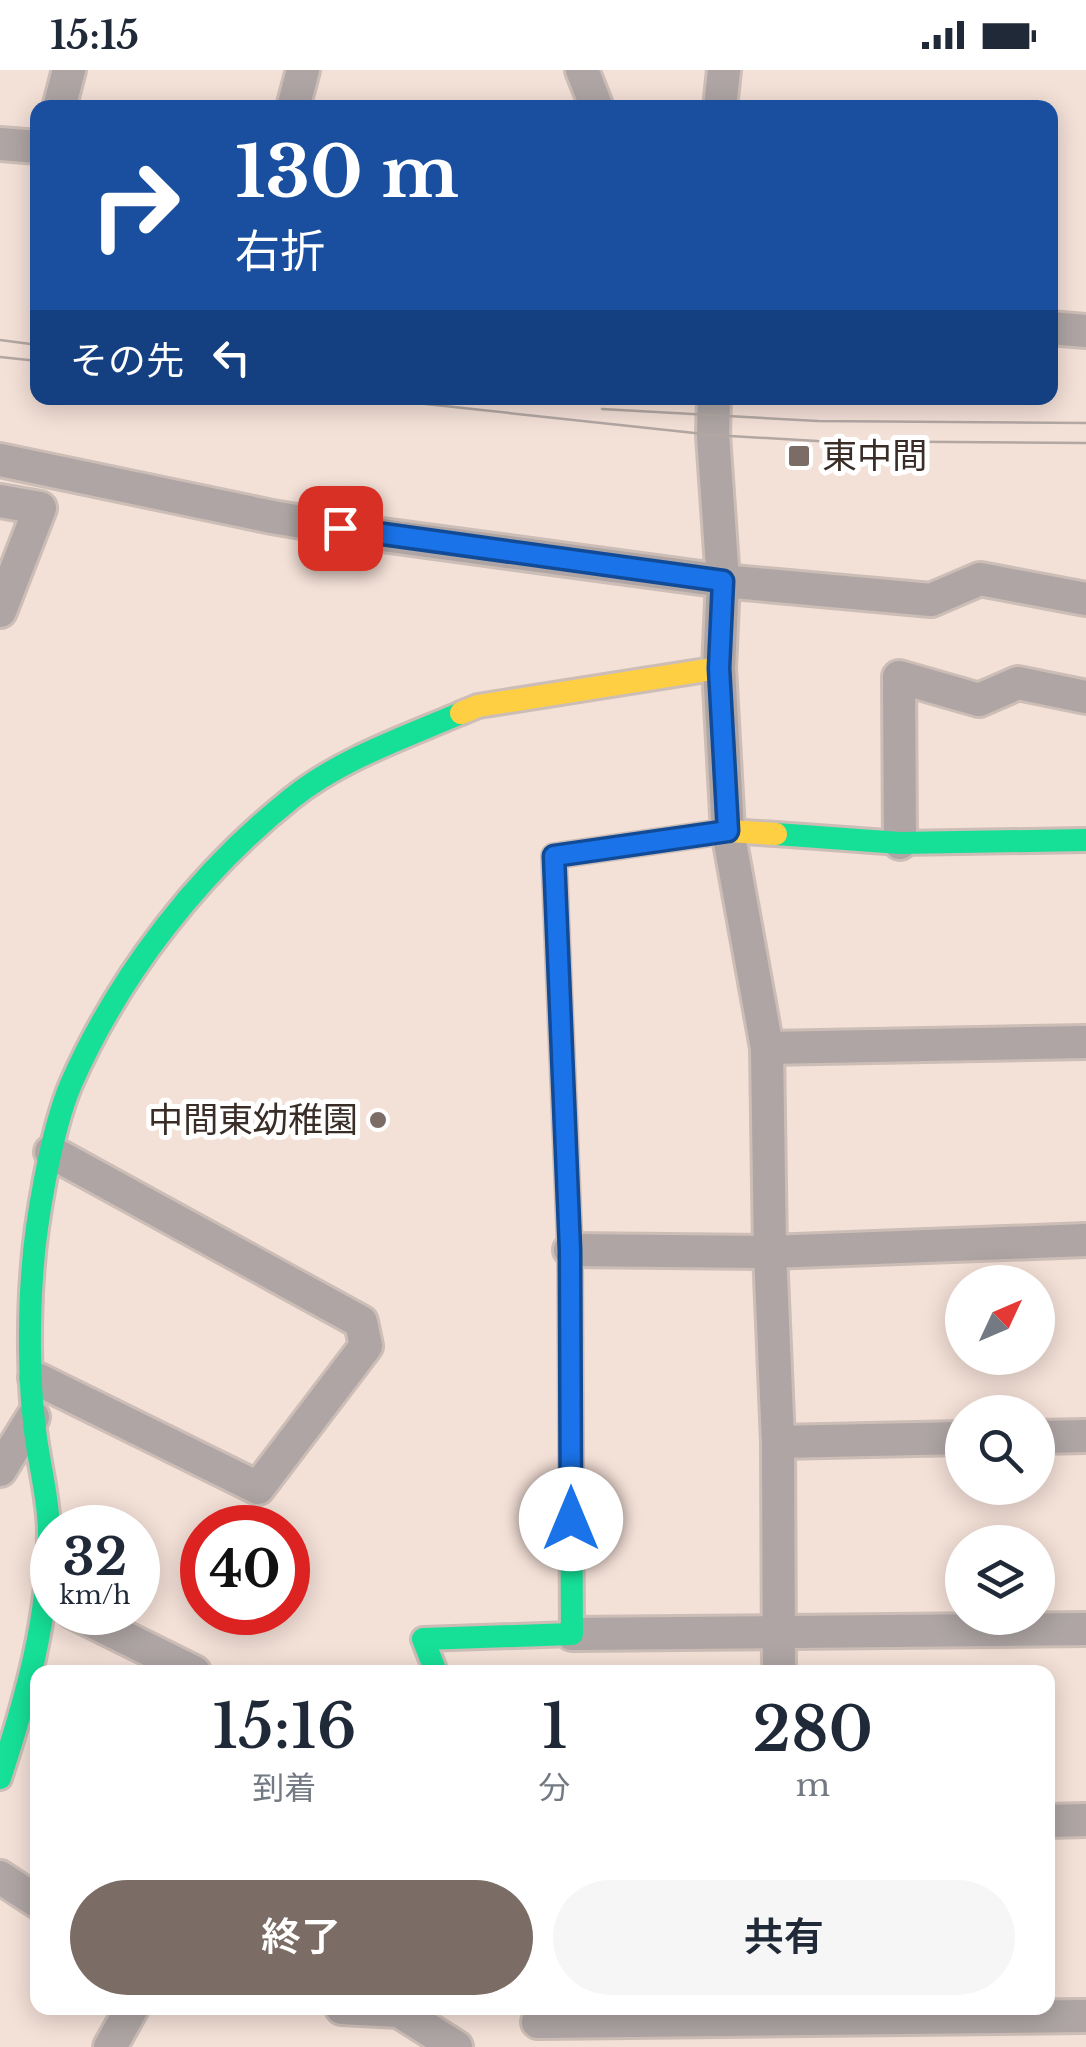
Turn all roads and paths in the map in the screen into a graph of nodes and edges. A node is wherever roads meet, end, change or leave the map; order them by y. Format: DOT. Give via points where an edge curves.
graph roads {
  1 [pos="70,70"];
  2 [pos="303,70"];
  3 [pos="582,70"];
  4 [pos="724,70"];
  5 [pos="61,100"];
  6 [pos="295,100"];
  7 [pos="595,100"];
  8 [pos="721,100"];
  9 [pos="0,144"];
  10 [pos="30,146"];
  11 [pos="1058,329"];
  12 [pos="1086,331"];
  13 [pos="714,405"];
  14 [pos="0,460"];
  15 [pos="0,502"];
  16 [pos="723,581"];
  17 [pos="1086,600"];
  18 [pos="0,610"];
  19 [pos="719,668"];
  20 [pos="1086,698"];
  21 [pos="728,831"];
  22 [pos="1086,840"];
  23 [pos="900,843"];
  24 [pos="1086,1042"];
  25 [pos="767,1048"];
  26 [pos="51,1152"];
  27 [pos="1086,1240"];
  28 [pos="570,1250"];
  29 [pos="770,1252"];
  30 [pos="35,1378"];
  31 [pos="34,1417"];
  32 [pos="1086,1436"];
  33 [pos="1055,1437"];
  34 [pos="945,1438"];
  35 [pos="778,1442"];
  36 [pos="0,1470"];
  37 [pos="46,1505"];
  38 [pos="1086,1629"];
  39 [pos="778,1632"];
  40 [pos="572,1634"];
  41 [pos="47,1635"];
  42 [pos="119,1635"];
  43 [pos="37,1665"];
  44 [pos="180,1665"];
  45 [pos="433,1665"];
  46 [pos="779,1665"];
  47 [pos="30,1686"];
  48 [pos="0,1778"];
  49 [pos="1086,1820"];
  50 [pos="1055,1821"];
  51 [pos="0,1877"];
  52 [pos="30,1897"];
  53 [pos="128,2015"];
  54 [pos="404,2015"];
  55 [pos="1086,2016"];
  56 [pos="791,2025"];
  57 [pos="532,2026"];
  58 [pos="110,2047"];
  59 [pos="456,2047"];
  1 -- 5 [label="street"];
  2 -- 6 [label="street"];
  3 -- 7 [label="street"];
  4 -- 8 [label="street"];
  9 -- 10 [label="street"];
  11 -- 12 [label="street"];
  13 -- 16 [label="street"];
  14 -- 16 [label="street" via="289,520"];
  15 -- 18 [label="street" via="40,508"];
  16 -- 17 [label="street" via="931,600 980,579"];
  16 -- 19 [label="street"];
  19 -- 21 [label="street"];
  19 -- 26 [label="street" via="478,706 353,759 293,797 212,872 123,984 70,1086"];
  20 -- 23 [label="street" via="1018,683 979,700 899,677"];
  21 -- 23 [label="street"];
  21 -- 25 [label="street"];
  21 -- 28 [label="street" via="554,856"];
  22 -- 23 [label="street"];
  24 -- 25 [label="street"];
  25 -- 29 [label="street"];
  26 -- 30 [label="street" via="32,1276"];
  26 -- 30 [label="street" via="360,1322 366,1346 258,1488"];
  27 -- 29 [label="street"];
  28 -- 29 [label="street"];
  28 -- 40 [label="street"];
  29 -- 35 [label="street"];
  30 -- 31 [label="street"];
  31 -- 36 [label="street"];
  31 -- 37 [label="street"];
  32 -- 33 [label="street"];
  34 -- 35 [label="street"];
  35 -- 39 [label="street"];
  38 -- 39 [label="street"];
  39 -- 40 [label="street"];
  39 -- 46 [label="street"];
  40 -- 45 [label="street" via="423,1638"];
  41 -- 43 [label="street"];
  42 -- 44 [label="street"];
  47 -- 48 [label="street"];
  49 -- 50 [label="street"];
  51 -- 52 [label="street"];
  53 -- 58 [label="street"];
  54 -- 59 [label="street"];
  55 -- 56 [label="street"];
  56 -- 57 [label="street"];
}
